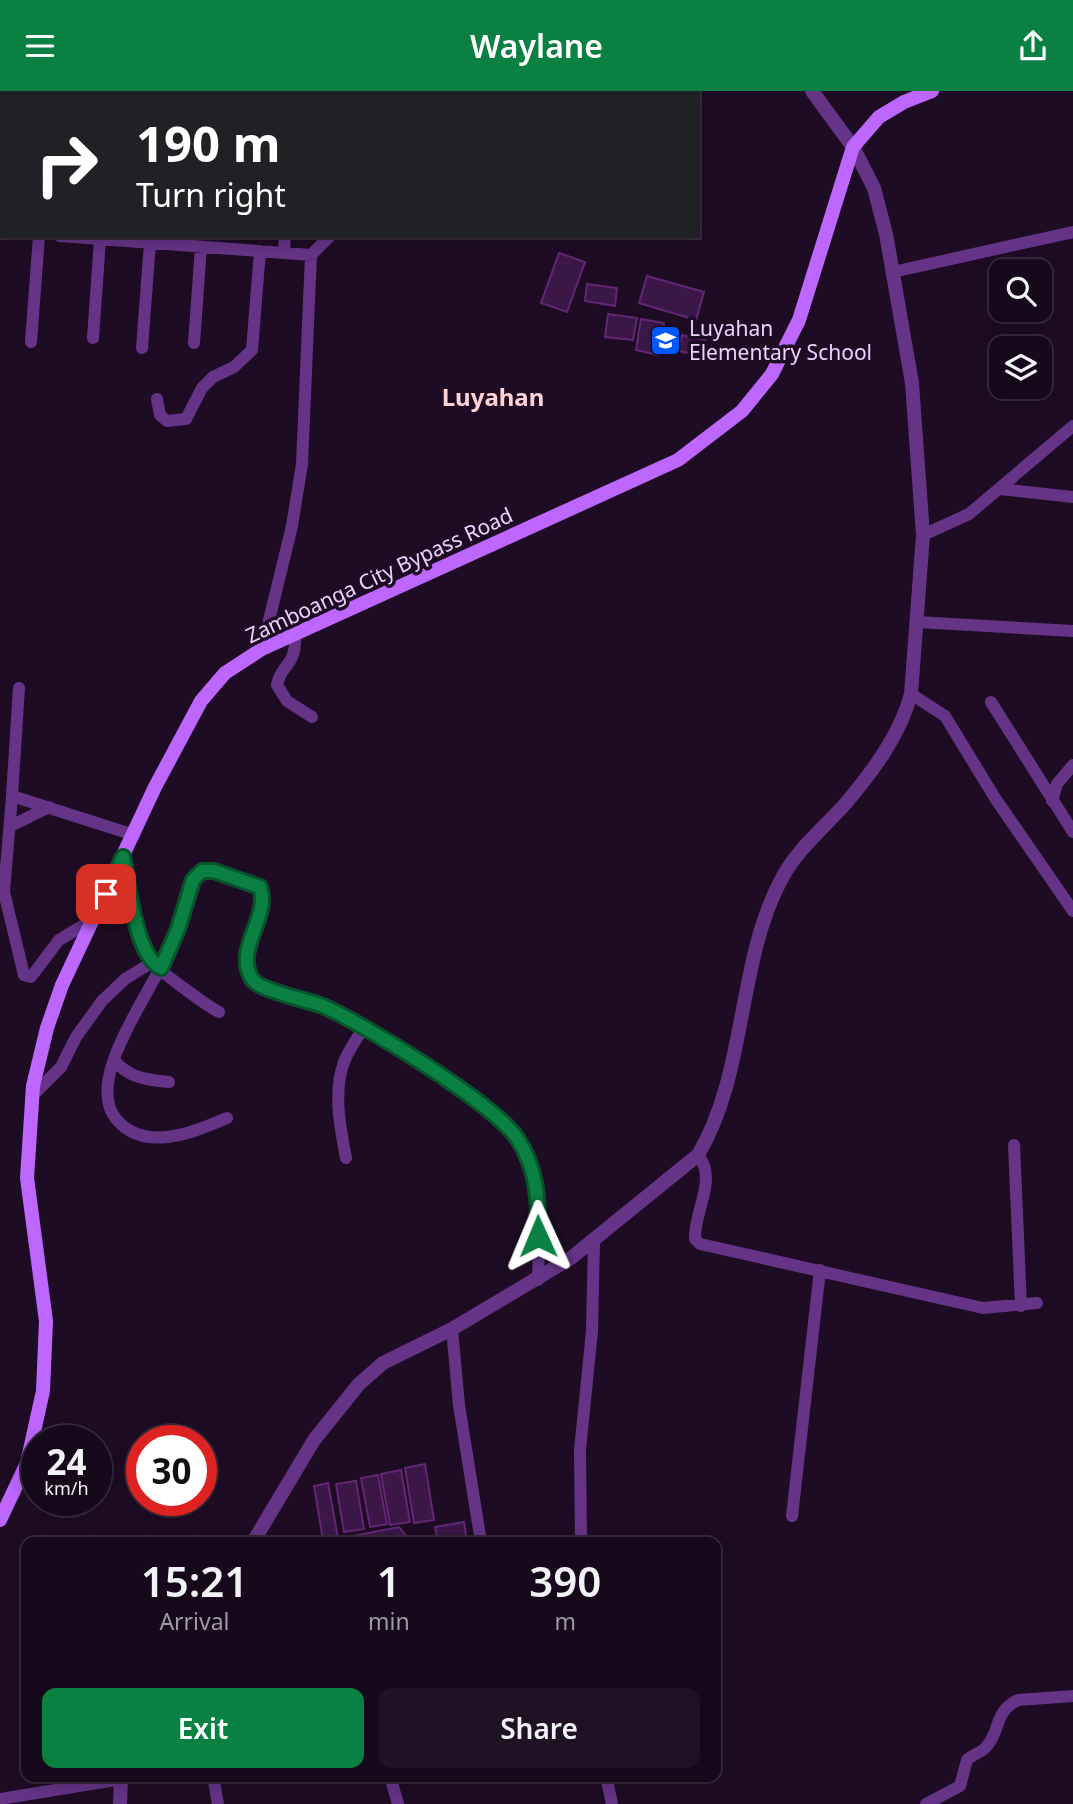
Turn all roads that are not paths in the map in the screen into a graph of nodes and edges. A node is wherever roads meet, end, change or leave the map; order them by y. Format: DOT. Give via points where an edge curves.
graph roads {
  1 [pos="812,91"];
  2 [pos="933,91"];
  3 [pos="853,147"];
  4 [pos="1073,232"];
  5 [pos="39,238"];
  6 [pos="80,238"];
  7 [pos="285,238"];
  8 [pos="328,238"];
  9 [pos="100,240"];
  10 [pos="150,243"];
  11 [pos="201,247"];
  12 [pos="260,251"];
  13 [pos="284,253"];
  14 [pos="311,255"];
  15 [pos="892,272"];
  16 [pos="93,338"];
  17 [pos="31,342"];
  18 [pos="194,343"];
  19 [pos="142,348"];
  20 [pos="157,399"];
  21 [pos="1073,426"];
  22 [pos="1000,489"];
  23 [pos="1073,497"];
  24 [pos="923,535"];
  25 [pos="917,622"];
  26 [pos="1073,631"];
  27 [pos="295,637"];
  28 [pos="262,649"];
  29 [pos="19,688"];
  30 [pos="911,694"];
  31 [pos="991,702"];
  32 [pos="313,717"];
  33 [pos="1073,765"];
  34 [pos="12,796"];
  35 [pos="1052,801"];
  36 [pos="49,807"];
  37 [pos="12,826"];
  38 [pos="1073,832"];
  39 [pos="134,835"];
  40 [pos="123,857"];
  41 [pos="1073,911"];
  42 [pos="94,919"];
  43 [pos="156,965"];
  44 [pos="219,1011"];
  45 [pos="363,1028"];
  46 [pos="114,1060"];
  47 [pos="169,1082"];
  48 [pos="31,1097"];
  49 [pos="227,1118"];
  50 [pos="1014,1145"];
  51 [pos="698,1155"];
  52 [pos="345,1158"];
  53 [pos="594,1242"];
  54 [pos="820,1270"];
  55 [pos="538,1280"];
  56 [pos="1037,1303"];
  57 [pos="1021,1305"];
  58 [pos="452,1329"];
  59 [pos="792,1516"];
  60 [pos="0,1520"];
  61 [pos="256,1537"];
  62 [pos="480,1537"];
  63 [pos="582,1537"];
  64 [pos="1073,1696"];
  65 [pos="98,1782"];
  66 [pos="121,1782"];
  67 [pos="214,1782"];
  68 [pos="392,1782"];
  69 [pos="607,1782"];
  70 [pos="0,1799"];
  71 [pos="120,1804"];
  72 [pos="218,1804"];
  73 [pos="398,1804"];
  74 [pos="612,1804"];
  75 [pos="926,1804"];
  1 -- 3 [label="street"];
  2 -- 3 [label="main road, Zamboanga City Bypass Road" via="879,117"];
  3 -- 15 [label="street" via="874,188"];
  3 -- 27 [label="main road, Zamboanga City Bypass Road" via="799,320 772,374 742,411 678,460"];
  4 -- 15 [label="street"];
  5 -- 17 [label="street"];
  6 -- 9 [label="street"];
  7 -- 13 [label="street"];
  8 -- 14 [label="street"];
  9 -- 10 [label="street"];
  9 -- 16 [label="street"];
  10 -- 11 [label="street"];
  10 -- 19 [label="street"];
  11 -- 12 [label="street"];
  11 -- 18 [label="street"];
  12 -- 13 [label="street"];
  12 -- 20 [label="street" via="251,350 202,388 186,419 167,421 160,415"];
  13 -- 14 [label="street"];
  14 -- 28 [label="street" via="302,464"];
  15 -- 24 [label="street" via="912,383"];
  21 -- 22 [label="street"];
  22 -- 23 [label="street"];
  22 -- 24 [label="street" via="969,513"];
  24 -- 25 [label="street"];
  25 -- 26 [label="street"];
  25 -- 30 [label="street"];
  27 -- 28 [label="main road, Zamboanga City Bypass Road"];
  27 -- 32 [label="street" via="294,656 277,685 287,701"];
  28 -- 39 [label="main road, Zamboanga City Bypass Road" via="225,673 201,701"];
  29 -- 34 [label="street"];
  30 -- 41 [label="street" via="945,716"];
  30 -- 51 [label="street" via="899,730 780,880 764,921 710,1135"];
  31 -- 35 [label="street"];
  33 -- 35 [label="street" via="1057,784"];
  34 -- 36 [label="street"];
  34 -- 37 [label="street"];
  35 -- 38 [label="street"];
  36 -- 37 [label="street"];
  36 -- 39 [label="street"];
  37 -- 42 [label="street" via="4,892 24,975 31,977 59,940"];
  39 -- 40 [label="main road, Zamboanga City Bypass Road"];
  40 -- 42 [label="main road, Zamboanga City Bypass Road"];
  40 -- 43 [label="street" via="143,947"];
  42 -- 48 [label="main road, Zamboanga City Bypass Road" via="62,985"];
  43 -- 44 [label="street" via="200,1002"];
  43 -- 45 [label="street" via="178,929 193,880 202,871 214,871 256,884 262,891 247,952 247,967 257,984 341,1014"];
  43 -- 46 [label="street"];
  43 -- 48 [label="street" via="125,979 102,1001 61,1067"];
  45 -- 52 [label="street" via="343,1063 339,1086"];
  45 -- 55 [label="street" via="484,1108 516,1136 536,1182"];
  46 -- 47 [label="street" via="127,1073"];
  46 -- 49 [label="street" via="106,1095 115,1118 136,1134 175,1137"];
  48 -- 60 [label="main road, Zamboanga City Bypass Road" via="27,1178 46,1321 43,1391 27,1463"];
  50 -- 57 [label="street"];
  51 -- 53 [label="street"];
  51 -- 54 [label="street" via="708,1175 696,1241"];
  53 -- 55 [label="street"];
  53 -- 63 [label="street" via="593,1331 580,1450"];
  54 -- 57 [label="street" via="983,1308"];
  54 -- 59 [label="street"];
  55 -- 58 [label="street"];
  56 -- 57 [label="street"];
  58 -- 61 [label="street" via="383,1363 359,1384 314,1440"];
  58 -- 62 [label="street"];
  64 -- 75 [label="street" via="1010,1704 997,1719 989,1745 967,1760 960,1786"];
  65 -- 70 [label="street"];
  66 -- 71 [label="street"];
  67 -- 72 [label="street"];
  68 -- 73 [label="street"];
  69 -- 74 [label="street"];
}
